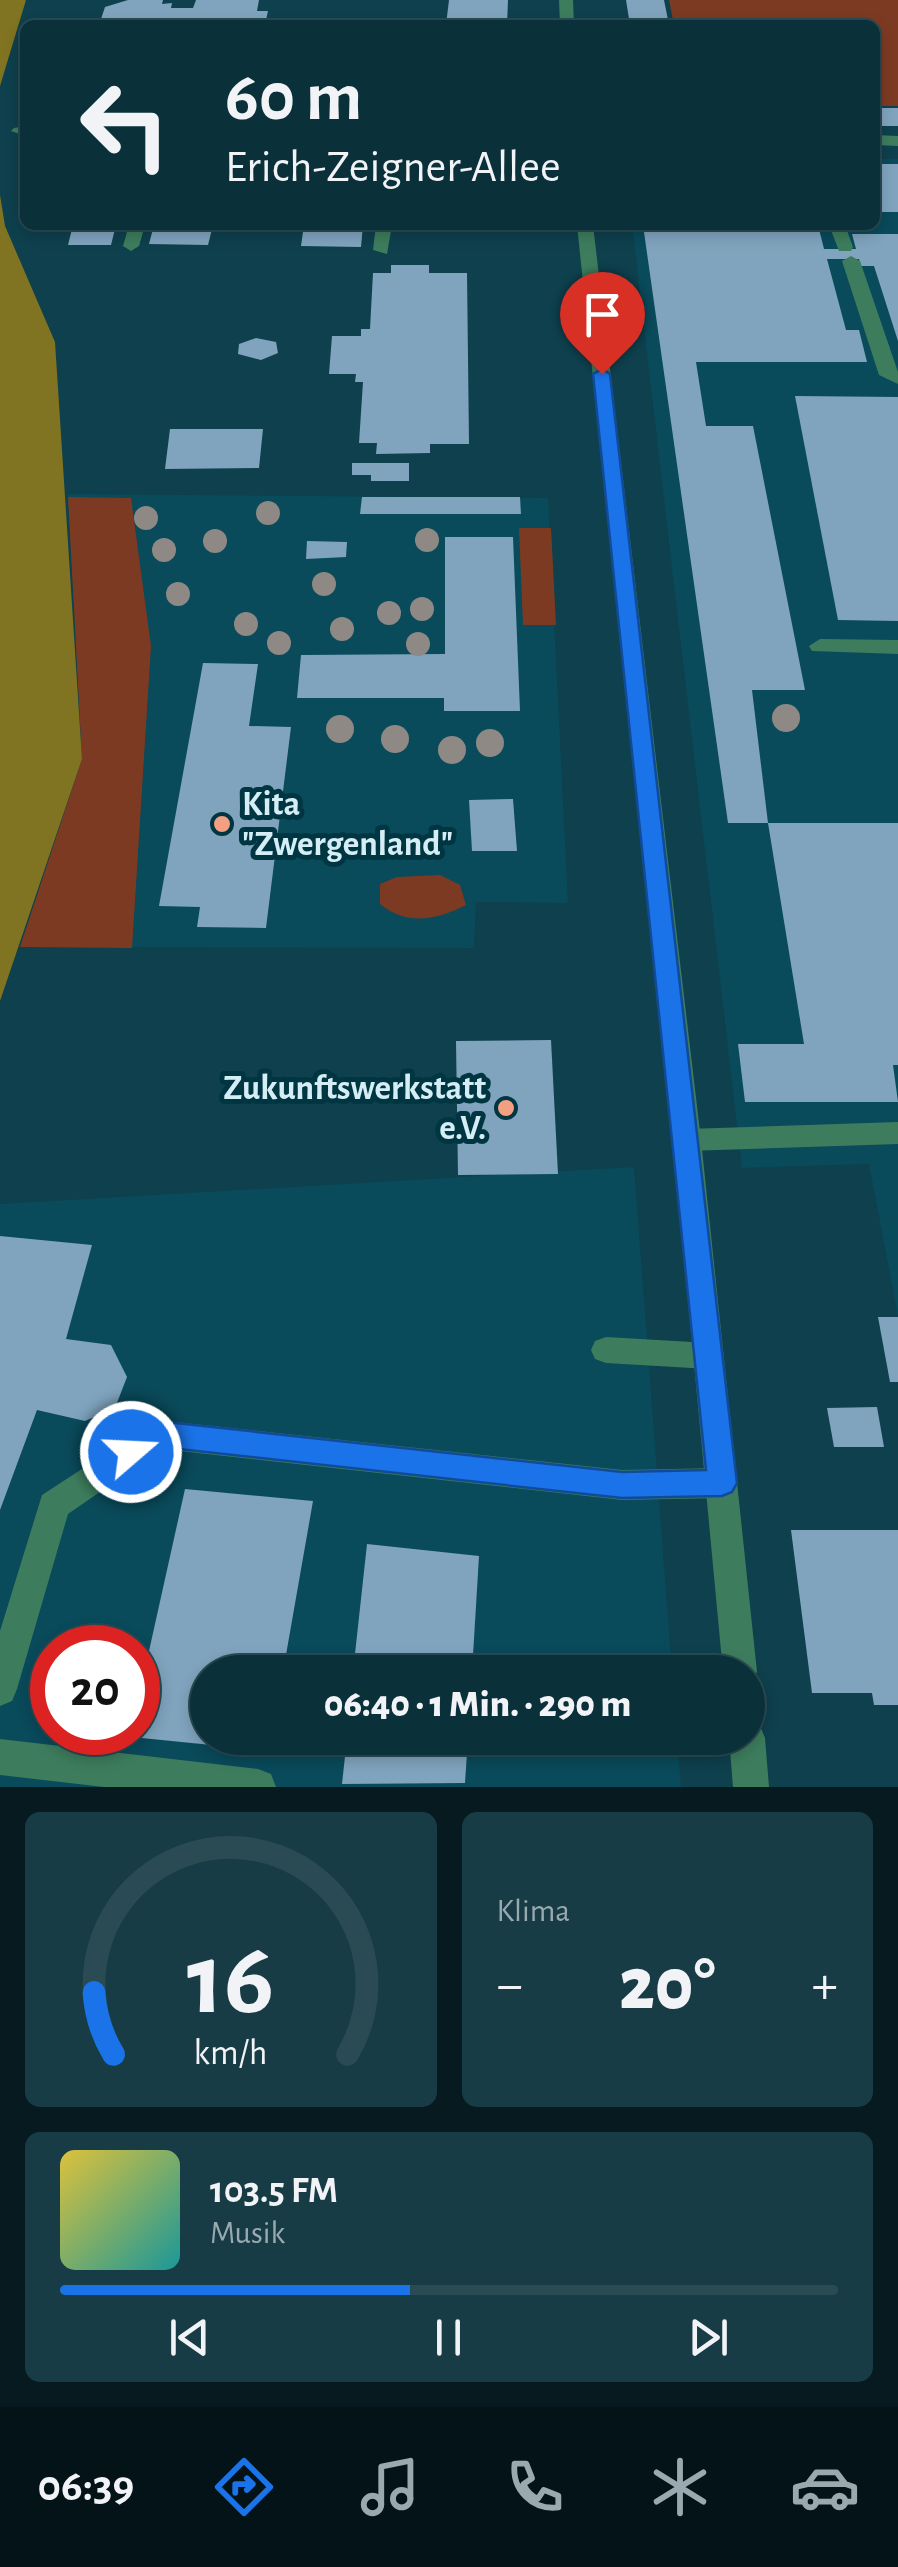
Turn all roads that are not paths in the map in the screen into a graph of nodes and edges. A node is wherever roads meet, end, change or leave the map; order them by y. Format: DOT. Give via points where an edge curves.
graph roads {
  1 [pos="136,230"];
  2 [pos="383,230"];
  3 [pos="586,230"];
  4 [pos="839,230"];
  5 [pos="131,246"];
  6 [pos="381,250"];
  7 [pos="898,378"];
  8 [pos="820,646"];
  9 [pos="898,647"];
  10 [pos="898,1132"];
  11 [pos="687,1140"];
  12 [pos="606,1350"];
  13 [pos="709,1356"];
  14 [pos="722,1483"];
  15 [pos="738,1655"];
  16 [pos="0,1689"];
  17 [pos="748,1755"];
  18 [pos="0,1757"];
  19 [pos="258,1787"];
  20 [pos="751,1787"];
  1 -- 5 [label="street"];
  2 -- 6 [label="street"];
  3 -- 11 [label="street"];
  4 -- 7 [label="street" via="888,375"];
  8 -- 9 [label="street"];
  10 -- 11 [label="street"];
  11 -- 13 [label="street"];
  12 -- 13 [label="street"];
  13 -- 14 [label="street"];
  14 -- 15 [label="street"];
  14 -- 16 [label="street" via="622,1485 157,1434 54,1504"];
  17 -- 20 [label="street"];
  18 -- 19 [label="street"];
}
